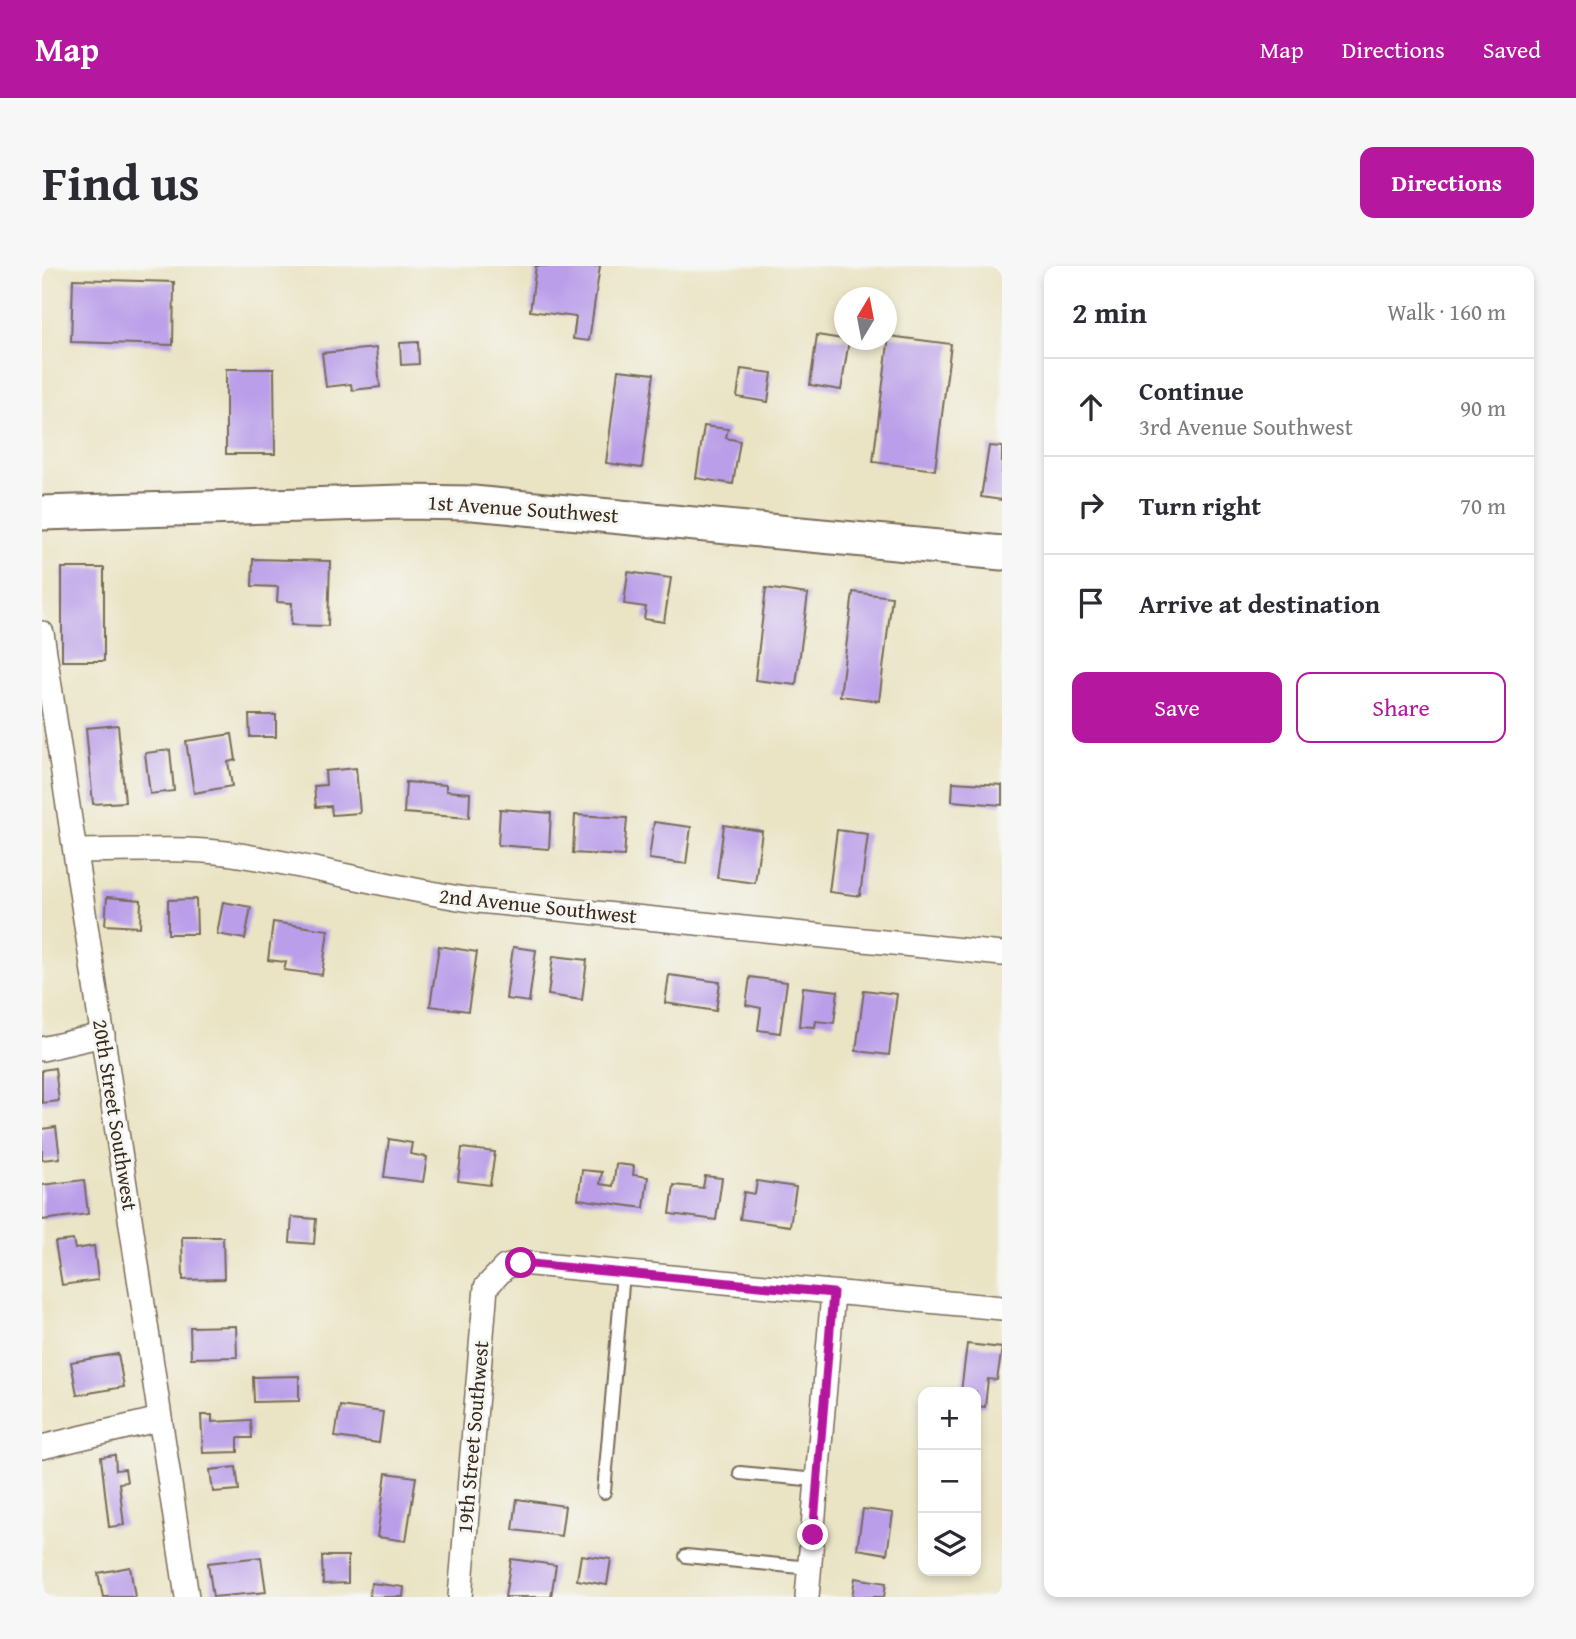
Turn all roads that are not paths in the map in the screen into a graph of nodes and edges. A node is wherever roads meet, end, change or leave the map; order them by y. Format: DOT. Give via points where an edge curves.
graph roads {
  1 [pos="42,513"];
  2 [pos="1002,553"];
  3 [pos="42,633"];
  4 [pos="49,742"];
  5 [pos="76,851"];
  6 [pos="1002,954"];
  7 [pos="103,1035"];
  8 [pos="42,1049"];
  9 [pos="623,1273"];
  10 [pos="833,1293"];
  11 [pos="1002,1308"];
  12 [pos="160,1419"];
  13 [pos="42,1447"];
  14 [pos="740,1473"];
  15 [pos="817,1480"];
  16 [pos="604,1492"];
  17 [pos="686,1556"];
  18 [pos="810,1568"];
  19 [pos="187,1597"];
  20 [pos="460,1597"];
  21 [pos="807,1597"];
  1 -- 2 [label="main road, 1st Avenue Southwest" via="473,503"];
  3 -- 4 [label="street, 20th Street Southwest"];
  4 -- 5 [label="street, 20th Street Southwest"];
  5 -- 6 [label="street, 2nd Avenue Southwest" via="225,853 478,901"];
  5 -- 7 [label="street, 20th Street Southwest"];
  7 -- 8 [label="street"];
  7 -- 12 [label="street, 20th Street Southwest"];
  9 -- 10 [label="street"];
  9 -- 16 [label="lane"];
  9 -- 20 [label="street, 19th Street Southwest" via="521,1263 505,1267 486,1287"];
  10 -- 11 [label="street"];
  10 -- 15 [label="street"];
  12 -- 13 [label="street"];
  12 -- 19 [label="street, 20th Street Southwest"];
  14 -- 15 [label="lane"];
  15 -- 18 [label="street"];
  17 -- 18 [label="lane"];
  18 -- 21 [label="street"];
}
